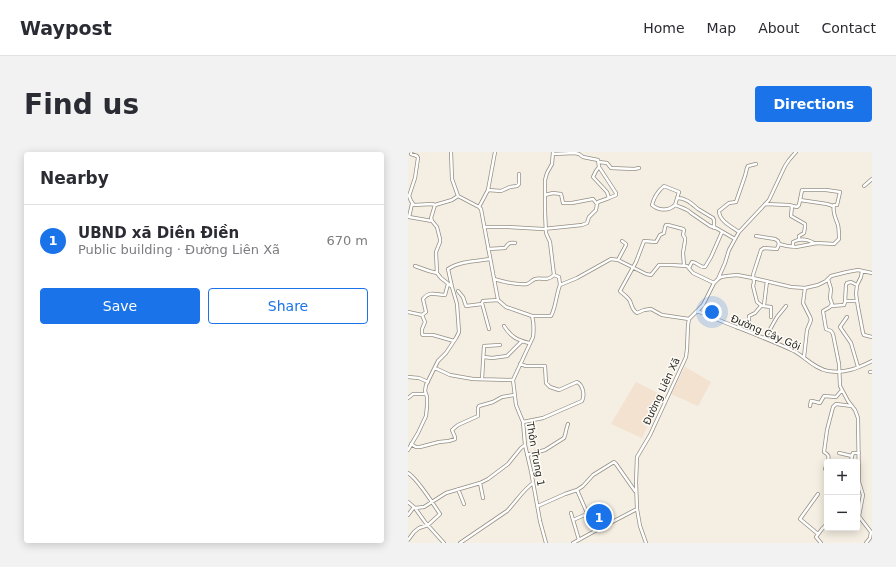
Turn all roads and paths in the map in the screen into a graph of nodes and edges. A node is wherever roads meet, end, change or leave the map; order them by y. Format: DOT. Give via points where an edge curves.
graph roads {
  1 [pos="411,152"];
  2 [pos="451,152"];
  3 [pos="495,152"];
  4 [pos="796,152"];
  5 [pos="553,153"];
  6 [pos="599,162"];
  7 [pos="756,164"];
  8 [pos="599,167"];
  9 [pos="639,168"];
  10 [pos="519,174"];
  11 [pos="872,179"];
  12 [pos="864,186"];
  13 [pos="488,190"];
  14 [pos="545,194"];
  15 [pos="458,196"];
  16 [pos="609,198"];
  17 [pos="678,198"];
  18 [pos="800,200"];
  19 [pos="412,204"];
  20 [pos="597,204"];
  21 [pos="765,204"];
  22 [pos="435,205"];
  23 [pos="676,205"];
  24 [pos="792,206"];
  25 [pos="833,206"];
  26 [pos="479,207"];
  27 [pos="408,218"];
  28 [pos="432,222"];
  29 [pos="484,227"];
  30 [pos="545,228"];
  31 [pos="714,228"];
  32 [pos="722,232"];
  33 [pos="739,232"];
  34 [pos="756,236"];
  35 [pos="734,239"];
  36 [pos="799,240"];
  37 [pos="622,241"];
  38 [pos="515,243"];
  39 [pos="815,243"];
  40 [pos="778,244"];
  41 [pos="792,247"];
  42 [pos="488,249"];
  43 [pos="490,259"];
  44 [pos="618,260"];
  45 [pos="684,265"];
  46 [pos="415,266"];
  47 [pos="633,268"];
  48 [pos="689,268"];
  49 [pos="862,271"];
  50 [pos="437,273"];
  51 [pos="872,273"];
  52 [pos="554,275"];
  53 [pos="753,278"];
  54 [pos="828,278"];
  55 [pos="494,279"];
  56 [pos="718,279"];
  57 [pos="767,281"];
  58 [pos="714,283"];
  59 [pos="448,284"];
  60 [pos="560,284"];
  61 [pos="857,285"];
  62 [pos="452,287"];
  63 [pos="805,288"];
  64 [pos="458,291"];
  65 [pos="498,300"];
  66 [pos="845,301"];
  67 [pos="857,301"];
  68 [pos="482,304"];
  69 [pos="762,306"];
  70 [pos="786,306"];
  71 [pos="831,306"];
  72 [pos="697,311"];
  73 [pos="408,312"];
  74 [pos="422,315"];
  75 [pos="532,316"];
  76 [pos="771,317"];
  77 [pos="847,317"];
  78 [pos="689,319"];
  79 [pos="504,326"];
  80 [pos="738,328"];
  81 [pos="489,329"];
  82 [pos="872,337"];
  83 [pos="764,338"];
  84 [pos="454,341"];
  85 [pos="522,341"];
  86 [pos="529,344"];
  87 [pos="500,345"];
  88 [pos="484,357"];
  89 [pos="804,357"];
  90 [pos="872,361"];
  91 [pos="520,364"];
  92 [pos="858,367"];
  93 [pos="435,368"];
  94 [pos="840,372"];
  95 [pos="408,377"];
  96 [pos="482,379"];
  97 [pos="512,380"];
  98 [pos="428,382"];
  99 [pos="842,389"];
  100 [pos="426,394"];
  101 [pos="514,395"];
  102 [pos="408,398"];
  103 [pos="810,406"];
  104 [pos="852,406"];
  105 [pos="523,422"];
  106 [pos="568,424"];
  107 [pos="411,444"];
  108 [pos="525,445"];
  109 [pos="408,450"];
  110 [pos="839,453"];
  111 [pos="859,453"];
  112 [pos="527,456"];
  113 [pos="852,456"];
  114 [pos="828,459"];
  115 [pos="852,459"];
  116 [pos="408,473"];
  117 [pos="480,483"];
  118 [pos="533,483"];
  119 [pos="458,489"];
  120 [pos="577,490"];
  121 [pos="636,492"];
  122 [pos="818,494"];
  123 [pos="483,498"];
  124 [pos="408,502"];
  125 [pos="432,502"];
  126 [pos="464,504"];
  127 [pos="538,506"];
  128 [pos="415,508"];
  129 [pos="637,509"];
  130 [pos="571,513"];
  131 [pos="588,514"];
  132 [pos="408,515"];
  133 [pos="573,520"];
  134 [pos="428,525"];
  135 [pos="824,527"];
  136 [pos="595,530"];
  137 [pos="818,534"];
  138 [pos="408,540"];
  139 [pos="579,540"];
  140 [pos="869,542"];
  141 [pos="444,543"];
  142 [pos="460,543"];
  143 [pos="546,543"];
  144 [pos="573,543"];
  145 [pos="646,543"];
  146 [pos="821,543"];
  1 -- 19 [label="street" via="418,158 410,196"];
  2 -- 15 [label="street" via="452,179"];
  3 -- 13 [label="street"];
  4 -- 21 [label="street" via="785,166"];
  5 -- 6 [label="street" via="575,153"];
  5 -- 14 [label="street" via="552,164 545,180"];
  6 -- 8 [label="street"];
  6 -- 9 [label="street" via="607,163 613,168"];
  7 -- 33 [label="street" via="747,168 736,202 729,203 720,211 722,219"];
  8 -- 16 [label="street" via="593,177 607,192"];
  8 -- 16 [label="street" via="616,193"];
  10 -- 13 [label="street" via="518,186 501,191"];
  11 -- 12 [label="street"];
  13 -- 26 [label="street"];
  14 -- 20 [label="street" via="561,194 563,203 593,199"];
  14 -- 30 [label="street"];
  15 -- 22 [label="street"];
  15 -- 26 [label="street"];
  16 -- 20 [label="street"];
  17 -- 23 [label="street"];
  17 -- 23 [label="street" via="680,192 664,186 655,196 652,205 665,210"];
  17 -- 31 [label="street" via="693,204 713,218"];
  18 -- 24 [label="street" via="797,207"];
  18 -- 25 [label="street"];
  18 -- 25 [label="street" via="803,190 840,192 837,204"];
  19 -- 22 [label="street"];
  19 -- 27 [label="street"];
  20 -- 30 [label="street" via="588,224"];
  21 -- 24 [label="street"];
  21 -- 33 [label="street"];
  22 -- 28 [label="street"];
  23 -- 31 [label="street"];
  24 -- 36 [label="street" via="791,216 805,224"];
  25 -- 39 [label="street" via="839,239 834,244"];
  26 -- 29 [label="street"];
  27 -- 28 [label="street"];
  28 -- 50 [label="street" via="437,227 440,242 436,252"];
  29 -- 30 [label="street"];
  29 -- 42 [label="street"];
  30 -- 52 [label="street" via="550,242"];
  31 -- 32 [label="street"];
  32 -- 35 [label="street"];
  32 -- 48 [label="street" via="705,267 692,262"];
  33 -- 35 [label="street"];
  34 -- 40 [label="street" via="775,239"];
  35 -- 56 [label="street"];
  36 -- 39 [label="street" via="805,239"];
  36 -- 41 [label="street" via="794,240"];
  37 -- 44 [label="street" via="626,245"];
  38 -- 42 [label="street" via="509,244 506,248"];
  39 -- 41 [label="street"];
  40 -- 41 [label="street"];
  40 -- 53 [label="street" via="777,249 761,250"];
  42 -- 43 [label="street"];
  43 -- 55 [label="street"];
  43 -- 62 [label="street" via="449,268"];
  44 -- 47 [label="street"];
  44 -- 60 [label="street" via="608,260 577,278"];
  45 -- 47 [label="street" via="659,265 652,275"];
  45 -- 47 [label="street" via="684,230 666,225 664,233 656,242 644,241"];
  45 -- 48 [label="street"];
  46 -- 50 [label="street"];
  47 -- 78 [label="street" via="620,291 629,300 634,312 652,309 662,315"];
  48 -- 58 [label="street" via="693,273"];
  49 -- 51 [label="street"];
  49 -- 54 [label="street" via="855,270"];
  49 -- 61 [label="street"];
  50 -- 59 [label="street"];
  52 -- 55 [label="street" via="548,279 534,279 528,284"];
  52 -- 60 [label="street" via="559,277"];
  53 -- 56 [label="street" via="731,275"];
  53 -- 57 [label="street"];
  53 -- 69 [label="street" via="756,300"];
  54 -- 63 [label="street" via="818,285"];
  54 -- 71 [label="street"];
  55 -- 65 [label="street"];
  56 -- 58 [label="street"];
  57 -- 63 [label="street"];
  57 -- 69 [label="street"];
  58 -- 72 [label="street" via="703,305"];
  59 -- 62 [label="street"];
  59 -- 74 [label="street" via="446,296 430,293 426,296 423,301 426,312"];
  60 -- 75 [label="street" via="551,316"];
  61 -- 66 [label="street" via="851,282 846,285"];
  61 -- 67 [label="street"];
  62 -- 84 [label="street" via="459,317 459,332"];
  63 -- 89 [label="street" via="803,305 811,320 807,330"];
  64 -- 68 [label="street" via="466,306"];
  65 -- 68 [label="street" via="483,301"];
  65 -- 75 [label="street" via="506,308"];
  66 -- 67 [label="street"];
  66 -- 71 [label="street" via="844,305"];
  67 -- 82 [label="street" via="863,333"];
  68 -- 81 [label="street"];
  69 -- 76 [label="street" via="771,307"];
  69 -- 80 [label="street"];
  70 -- 83 [label="street"];
  71 -- 94 [label="street" via="823,311 826,329 832,331"];
  72 -- 78 [label="street"];
  72 -- 80 [label="street, Đường Cây Gội"];
  73 -- 74 [label="street"];
  74 -- 84 [label="street" via="425,322 422,334"];
  75 -- 86 [label="street" via="534,331"];
  77 -- 92 [label="street" via="840,327 851,343"];
  78 -- 121 [label="street, Đường Liên Xã" via="686,357 637,458"];
  79 -- 85 [label="street" via="512,336"];
  80 -- 83 [label="street, Đường Cây Gội"];
  83 -- 89 [label="street, Đường Cây Gội"];
  84 -- 93 [label="street"];
  85 -- 86 [label="street"];
  85 -- 88 [label="street" via="507,356"];
  86 -- 91 [label="street"];
  87 -- 88 [label="street" via="484,346"];
  88 -- 96 [label="street"];
  89 -- 94 [label="street, Đường Cây Gội" via="822,369"];
  90 -- 92 [label="street, Đường Cây Gội"];
  91 -- 97 [label="street"];
  91 -- 105 [label="street" via="545,366 546,383 557,390 579,383 582,385 584,398 548,416"];
  92 -- 94 [label="street, Đường Cây Gội"];
  93 -- 96 [label="street" via="450,375"];
  93 -- 98 [label="street"];
  94 -- 99 [label="street"];
  95 -- 98 [label="street"];
  96 -- 97 [label="street"];
  97 -- 101 [label="street, Thôn Trung 1"];
  98 -- 100 [label="street"];
  99 -- 103 [label="street" via="836,397 824,396 820,403 812,401"];
  99 -- 104 [label="street"];
  100 -- 102 [label="street" via="413,394"];
  100 -- 107 [label="street" via="426,416"];
  101 -- 105 [label="street, Thôn Trung 1"];
  101 -- 107 [label="street" via="479,406 478,416 452,430 456,437 448,442 418,447"];
  104 -- 111 [label="street" via="858,418"];
  104 -- 114 [label="street" via="833,406 824,452 827,453"];
  105 -- 108 [label="street, Thôn Trung 1"];
  106 -- 112 [label="street" via="564,438 545,450"];
  107 -- 109 [label="street"];
  108 -- 112 [label="street, Thôn Trung 1"];
  108 -- 117 [label="street" via="508,464"];
  110 -- 113 [label="street"];
  111 -- 113 [label="street" via="853,453"];
  111 -- 140 [label="street" via="859,482 863,495 859,516 871,532"];
  112 -- 118 [label="street, Thôn Trung 1"];
  113 -- 115 [label="street"];
  116 -- 125 [label="street"];
  117 -- 119 [label="street"];
  117 -- 123 [label="street"];
  118 -- 127 [label="street, Thôn Trung 1"];
  118 -- 142 [label="street" via="507,511"];
  119 -- 125 [label="street"];
  119 -- 126 [label="street"];
  120 -- 121 [label="street" via="593,475 614,462"];
  120 -- 127 [label="street"];
  120 -- 131 [label="street"];
  121 -- 129 [label="street, Đường Liên Xã"];
  122 -- 137 [label="street" via="800,519"];
  124 -- 128 [label="street"];
  125 -- 128 [label="street" via="422,508"];
  125 -- 134 [label="street" via="440,514"];
  127 -- 143 [label="street, Thôn Trung 1"];
  128 -- 132 [label="street"];
  128 -- 134 [label="street"];
  129 -- 136 [label="street"];
  129 -- 145 [label="street, Đường Liên Xã"];
  130 -- 133 [label="street"];
  131 -- 133 [label="street"];
  131 -- 136 [label="street"];
  133 -- 139 [label="street"];
  134 -- 138 [label="street" via="419,528"];
  134 -- 141 [label="street"];
  135 -- 137 [label="street"];
  136 -- 139 [label="street"];
  137 -- 146 [label="street" via="816,537"];
  139 -- 144 [label="street"];
}
